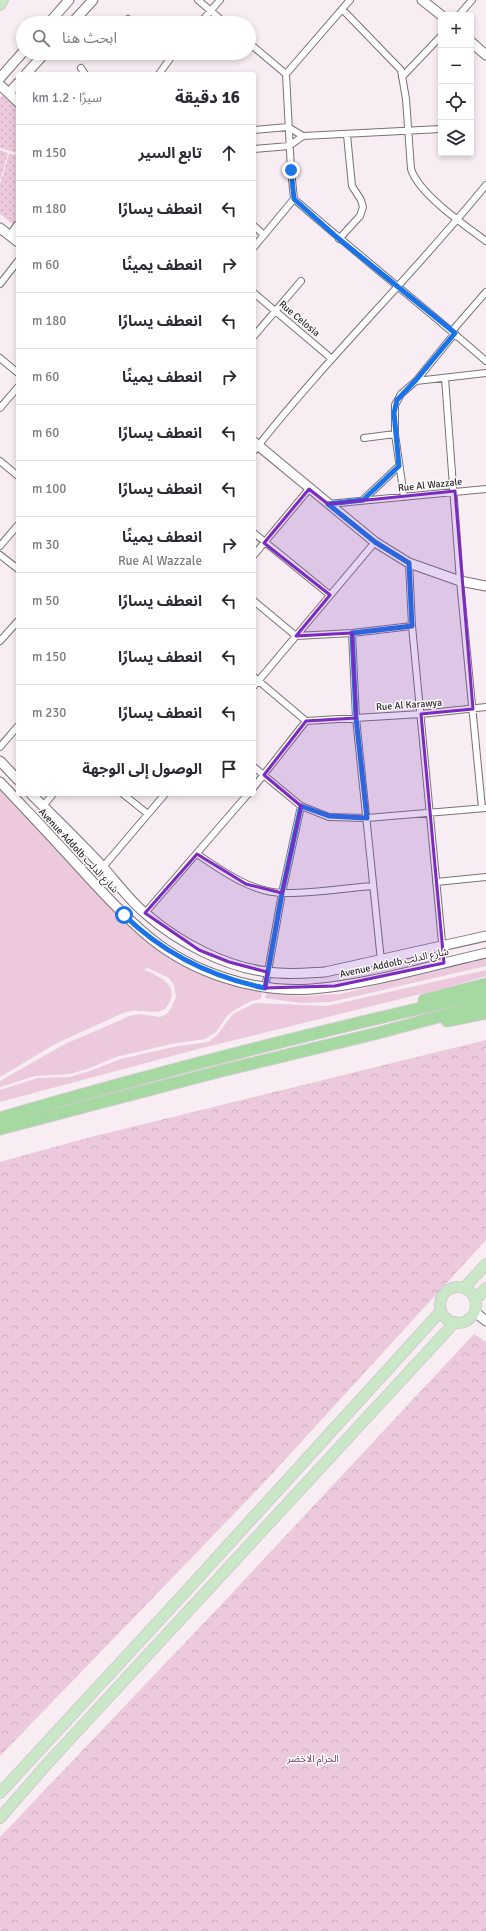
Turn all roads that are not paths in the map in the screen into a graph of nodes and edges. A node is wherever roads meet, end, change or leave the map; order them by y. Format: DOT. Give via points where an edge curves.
graph roads {
  1 [pos="3,0"];
  2 [pos="69,0"];
  3 [pos="93,0"];
  4 [pos="198,0"];
  5 [pos="220,0"];
  6 [pos="350,0"];
  7 [pos="422,0"];
  8 [pos="472,0"];
  9 [pos="0,5"];
  10 [pos="342,9"];
  11 [pos="211,11"];
  12 [pos="462,12"];
  13 [pos="438,13"];
  14 [pos="55,16"];
  15 [pos="78,16"];
  16 [pos="206,16"];
  17 [pos="217,16"];
  18 [pos="438,39"];
  19 [pos="474,45"];
  20 [pos="256,49"];
  21 [pos="486,55"];
  22 [pos="16,60"];
  23 [pos="39,60"];
  24 [pos="169,60"];
  25 [pos="81,68"];
  26 [pos="28,72"];
  27 [pos="84,72"];
  28 [pos="160,72"];
  29 [pos="286,74"];
  30 [pos="402,77"];
  31 [pos="0,78"];
  32 [pos="0,85"];
  33 [pos="16,85"];
  34 [pos="9,93"];
  35 [pos="16,100"];
  36 [pos="288,127"];
  37 [pos="438,129"];
  38 [pos="256,130"];
  39 [pos="409,131"];
  40 [pos="347,135"];
  41 [pos="303,136"];
  42 [pos="289,146"];
  43 [pos="256,148"];
  44 [pos="486,186"];
  45 [pos="294,199"];
  46 [pos="458,220"];
  47 [pos="0,228"];
  48 [pos="256,228"];
  49 [pos="264,235"];
  50 [pos="14,239"];
  51 [pos="339,239"];
  52 [pos="486,241"];
  53 [pos="256,245"];
  54 [pos="16,264"];
  55 [pos="301,281"];
  56 [pos="0,284"];
  57 [pos="398,287"];
  58 [pos="486,292"];
  59 [pos="256,295"];
  60 [pos="276,311"];
  61 [pos="454,332"];
  62 [pos="256,334"];
  63 [pos="0,358"];
  64 [pos="332,359"];
  65 [pos="486,361"];
  66 [pos="16,371"];
  67 [pos="486,373"];
  68 [pos="446,378"];
  69 [pos="416,380"];
  70 [pos="16,389"];
  71 [pos="0,408"];
  72 [pos="395,434"];
  73 [pos="364,438"];
  74 [pos="256,445"];
  75 [pos="256,447"];
  76 [pos="0,461"];
  77 [pos="399,466"];
  78 [pos="16,474"];
  79 [pos="309,489"];
  80 [pos="486,489"];
  81 [pos="455,491"];
  82 [pos="404,497"];
  83 [pos="363,500"];
  84 [pos="328,504"];
  85 [pos="16,527"];
  86 [pos="256,535"];
  87 [pos="375,542"];
  88 [pos="264,543"];
  89 [pos="0,546"];
  90 [pos="256,553"];
  91 [pos="0,554"];
  92 [pos="409,563"];
  93 [pos="16,567"];
  94 [pos="460,581"];
  95 [pos="486,586"];
  96 [pos="330,595"];
  97 [pos="256,603"];
  98 [pos="16,623"];
  99 [pos="412,626"];
  100 [pos="352,633"];
  101 [pos="296,636"];
  102 [pos="1,637"];
  103 [pos="256,679"];
  104 [pos="486,707"];
  105 [pos="473,709"];
  106 [pos="420,714"];
  107 [pos="356,718"];
  108 [pos="306,722"];
  109 [pos="16,728"];
  110 [pos="0,747"];
  111 [pos="0,761"];
  112 [pos="256,769"];
  113 [pos="264,775"];
  114 [pos="16,778"];
  115 [pos="0,782"];
  116 [pos="256,784"];
  117 [pos="33,796"];
  118 [pos="51,796"];
  119 [pos="126,796"];
  120 [pos="163,796"];
  121 [pos="246,796"];
  122 [pos="43,806"];
  123 [pos="301,806"];
  124 [pos="484,808"];
  125 [pos="429,813"];
  126 [pos="148,814"];
  127 [pos="367,818"];
  128 [pos="197,854"];
  129 [pos="103,867"];
  130 [pos="486,876"];
  131 [pos="436,882"];
  132 [pos="373,886"];
  133 [pos="282,893"];
  134 [pos="145,913"];
  135 [pos="486,936"];
  136 [pos="442,947"];
  137 [pos="486,953"];
  138 [pos="381,961"];
  139 [pos="444,963"];
  140 [pos="267,972"];
  141 [pos="486,984"];
  142 [pos="265,988"];
  143 [pos="486,993"];
  144 [pos="486,1004"];
  145 [pos="486,1013"];
  146 [pos="377,1018"];
  147 [pos="378,1033"];
  148 [pos="73,1097"];
  149 [pos="0,1110"];
  150 [pos="76,1110"];
  151 [pos="0,1118"];
  152 [pos="0,1130"];
  153 [pos="0,1137"];
  154 [pos="486,1264"];
  155 [pos="464,1288"];
  156 [pos="486,1288"];
  157 [pos="476,1299"];
  158 [pos="441,1311"];
  159 [pos="475,1312"];
  160 [pos="486,1321"];
  161 [pos="455,1322"];
  162 [pos="4,1785"];
  163 [pos="0,1793"];
  164 [pos="0,1818"];
  1 -- 9 [label="main road"];
  2 -- 14 [label="street"];
  3 -- 15 [label="street"];
  4 -- 11 [label="street"];
  5 -- 11 [label="street"];
  6 -- 10 [label="street"];
  7 -- 13 [label="street"];
  8 -- 12 [label="street"];
  10 -- 29 [label="street"];
  10 -- 30 [label="street" via="401,70"];
  11 -- 16 [label="street"];
  11 -- 17 [label="street"];
  18 -- 30 [label="street"];
  19 -- 21 [label="street"];
  20 -- 29 [label="street"];
  22 -- 31 [label="street"];
  23 -- 26 [label="street"];
  24 -- 28 [label="street"];
  25 -- 27 [label="street"];
  29 -- 36 [label="street"];
  30 -- 39 [label="street"];
  32 -- 34 [label="street"];
  33 -- 34 [label="street"];
  34 -- 35 [label="street"];
  36 -- 38 [label="street"];
  36 -- 41 [label="street"];
  36 -- 42 [label="street"];
  37 -- 39 [label="street"];
  39 -- 40 [label="street"];
  39 -- 46 [label="street" via="414,179"];
  40 -- 41 [label="street"];
  40 -- 51 [label="street" via="352,186 363,206 360,216"];
  41 -- 42 [label="street"];
  42 -- 43 [label="street"];
  42 -- 45 [label="street"];
  44 -- 46 [label="street"];
  45 -- 49 [label="street"];
  45 -- 51 [label="street"];
  46 -- 52 [label="street"];
  46 -- 57 [label="street"];
  47 -- 50 [label="street"];
  48 -- 49 [label="street"];
  49 -- 53 [label="street"];
  51 -- 57 [label="street"];
  54 -- 56 [label="street"];
  55 -- 60 [label="street"];
  57 -- 61 [label="street"];
  57 -- 64 [label="street"];
  58 -- 61 [label="street"];
  59 -- 60 [label="street, Rue Celosia"];
  60 -- 62 [label="street"];
  60 -- 64 [label="street, Rue Celosia"];
  61 -- 65 [label="street"];
  61 -- 69 [label="street"];
  63 -- 66 [label="street"];
  64 -- 74 [label="street"];
  67 -- 68 [label="street"];
  68 -- 69 [label="street"];
  68 -- 81 [label="street"];
  69 -- 72 [label="street" via="401,394 395,405"];
  70 -- 71 [label="street"];
  72 -- 73 [label="street"];
  72 -- 77 [label="street"];
  75 -- 79 [label="street"];
  76 -- 78 [label="street"];
  77 -- 82 [label="street"];
  77 -- 83 [label="street"];
  79 -- 84 [label="street"];
  79 -- 88 [label="street"];
  80 -- 81 [label="street, Rue Al Wazzale"];
  81 -- 82 [label="street, Rue Al Wazzale"];
  81 -- 94 [label="street"];
  82 -- 83 [label="street, Rue Al Wazzale"];
  83 -- 84 [label="street, Rue Al Wazzale"];
  84 -- 87 [label="street"];
  85 -- 89 [label="street"];
  86 -- 88 [label="street"];
  87 -- 92 [label="street"];
  87 -- 96 [label="street"];
  88 -- 90 [label="street"];
  88 -- 96 [label="street"];
  91 -- 93 [label="street"];
  92 -- 94 [label="street"];
  92 -- 99 [label="street"];
  94 -- 95 [label="street"];
  94 -- 105 [label="street"];
  96 -- 101 [label="street"];
  97 -- 101 [label="street"];
  98 -- 102 [label="street"];
  99 -- 100 [label="street"];
  99 -- 106 [label="street"];
  100 -- 101 [label="street"];
  100 -- 107 [label="street"];
  101 -- 103 [label="street"];
  103 -- 108 [label="street"];
  104 -- 105 [label="street, Rue Al Karawya"];
  105 -- 106 [label="street, Rue Al Karawya"];
  105 -- 124 [label="street"];
  106 -- 107 [label="street, Rue Al Karawya"];
  106 -- 125 [label="street"];
  107 -- 108 [label="street, Rue Al Karawya"];
  107 -- 127 [label="street"];
  108 -- 113 [label="street"];
  109 -- 110 [label="street"];
  111 -- 114 [label="street"];
  112 -- 113 [label="street"];
  113 -- 116 [label="street"];
  113 -- 123 [label="street"];
  115 -- 142 [label="street, Avenue Addolb شارع الدلب" via="124,915 153,940 207,971"];
  117 -- 122 [label="street, Avenue Addolb شارع الدلب"];
  118 -- 122 [label="street"];
  119 -- 126 [label="street"];
  120 -- 126 [label="street"];
  121 -- 128 [label="street"];
  122 -- 129 [label="street, Avenue Addolb شارع الدلب"];
  123 -- 127 [label="street" via="329,816"];
  123 -- 133 [label="street"];
  124 -- 125 [label="street"];
  125 -- 127 [label="street"];
  125 -- 131 [label="street"];
  126 -- 129 [label="street"];
  127 -- 132 [label="street"];
  128 -- 133 [label="street" via="246,884"];
  128 -- 134 [label="street"];
  129 -- 134 [label="street, Avenue Addolb شارع الدلب"];
  130 -- 131 [label="street"];
  131 -- 136 [label="street"];
  132 -- 133 [label="street"];
  132 -- 138 [label="street"];
  133 -- 140 [label="street"];
  134 -- 140 [label="street, Avenue Addolb شارع الدلب" via="199,950 229,962"];
  135 -- 136 [label="street, Avenue Addolb شارع الدلب"];
  136 -- 138 [label="street, Avenue Addolb شارع الدلب"];
  136 -- 139 [label="street"];
  137 -- 139 [label="street, Avenue Addolb شارع الدلب"];
  138 -- 140 [label="street, Avenue Addolb شارع الدلب" via="325,972"];
  139 -- 142 [label="street, Avenue Addolb شارع الدلب" via="334,986 300,989"];
  140 -- 142 [label="street"];
  141 -- 146 [label="highway" via="402,1006"];
  143 -- 146 [label="highway"];
  144 -- 147 [label="highway"];
  145 -- 147 [label="highway" via="407,1030"];
  146 -- 148 [label="highway" via="224,1055"];
  147 -- 150 [label="highway"];
  148 -- 149 [label="highway"];
  148 -- 151 [label="highway"];
  150 -- 152 [label="highway"];
  150 -- 153 [label="highway"];
  154 -- 155 [label="main road"];
  155 -- 157 [label="main road"];
  155 -- 158 [label="main road" via="453,1288 444,1294 440,1305"];
  156 -- 157 [label="main road"];
  157 -- 159 [label="main road"];
  158 -- 161 [label="main road" via="449,1320"];
  158 -- 162 [label="main road" via="184,1594"];
  159 -- 160 [label="street"];
  159 -- 161 [label="main road" via="467,1321"];
  161 -- 164 [label="main road"];
  162 -- 163 [label="main road"];
}
